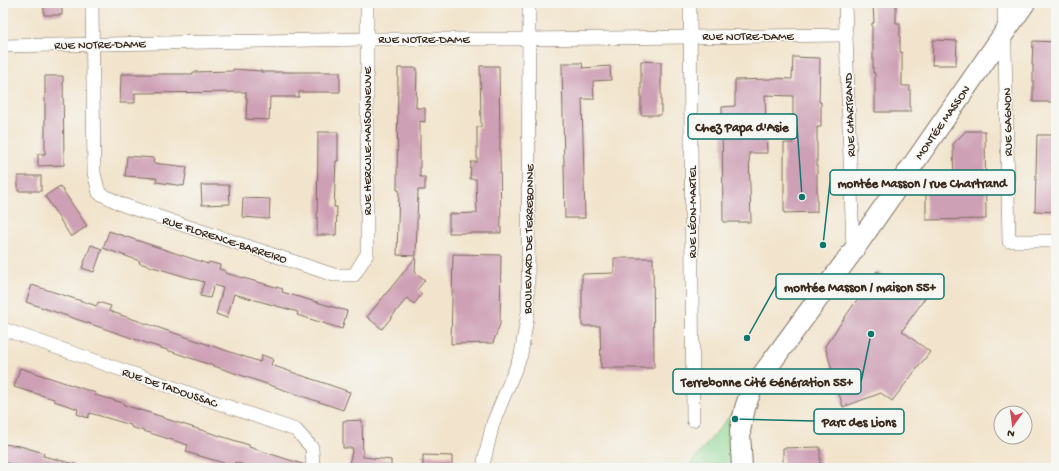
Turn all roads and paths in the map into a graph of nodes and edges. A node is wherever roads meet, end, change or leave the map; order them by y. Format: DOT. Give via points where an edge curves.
graph roads {
  1 [pos="92,3"];
  2 [pos="367,3"];
  3 [pos="529,3"];
  4 [pos="690,3"];
  5 [pos="845,3"];
  6 [pos="1004,3"];
  7 [pos="1025,3"];
  8 [pos="1005,31"];
  9 [pos="846,36"];
  10 [pos="690,37"];
  11 [pos="367,39"];
  12 [pos="529,39"];
  13 [pos="92,45"];
  14 [pos="3,46"];
  15 [pos="1056,241"];
  16 [pos="853,251"];
  17 [pos="354,275"];
  18 [pos="3,329"];
  19 [pos="693,420"];
  20 [pos="312,468"];
  21 [pos="484,468"];
  22 [pos="742,468"];
  1 -- 13 [label="street"];
  2 -- 11 [label="street, RUE HERCULE-MAISONNEUVE"];
  3 -- 12 [label="street, BOULEVARD DE TERREBONNE"];
  4 -- 10 [label="street, RUE LÉON-MARTEL"];
  5 -- 9 [label="street, RUE CHARTRAND"];
  6 -- 8 [label="street, RUE GAGNON"];
  7 -- 8 [label="main road, MONTÉE MASSON"];
  8 -- 15 [label="street, RUE GAGNON" via="1009,241"];
  8 -- 16 [label="main road, MONTÉE MASSON"];
  9 -- 10 [label="street, RUE NOTRE-DAME"];
  9 -- 16 [label="street, RUE CHARTRAND"];
  10 -- 12 [label="street, RUE NOTRE-DAME"];
  10 -- 19 [label="street, RUE LÉON-MARTEL"];
  11 -- 12 [label="street, RUE NOTRE-DAME"];
  11 -- 13 [label="street, RUE NOTRE-DAME"];
  11 -- 17 [label="street, RUE HERCULE-MAISONNEUVE" via="367,254"];
  12 -- 21 [label="street, BOULEVARD DE TERREBONNE" via="528,312 521,355 493,423"];
  13 -- 14 [label="street, RUE NOTRE-DAME"];
  13 -- 17 [label="street, RUE FLORENCE-BARREIRO" via="94,173 99,193 123,205 334,275"];
  16 -- 22 [label="main road, MONTÉE MASSON" via="751,390 744,408 740,431"];
  18 -- 20 [label="street, RUE DE TADOUSSAC" via="296,430 312,448"];
}
